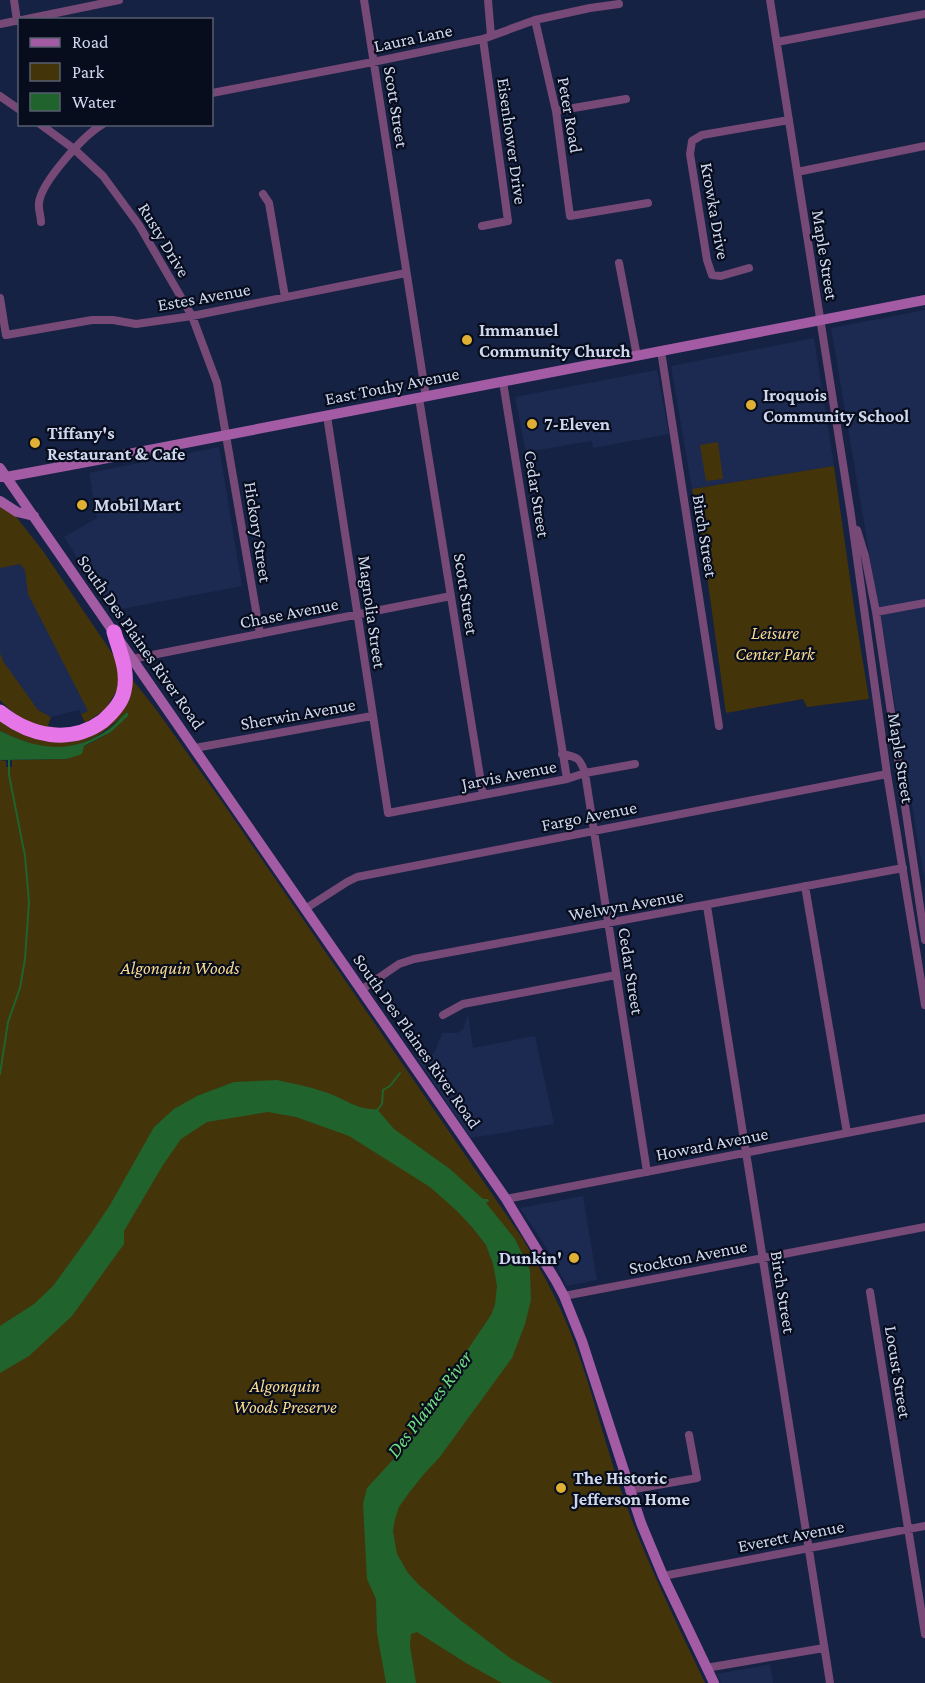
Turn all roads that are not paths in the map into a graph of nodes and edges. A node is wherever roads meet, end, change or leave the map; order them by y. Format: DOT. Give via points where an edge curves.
graph roads {
  1 [pos="14,0"];
  2 [pos="119,0"];
  3 [pos="364,0"];
  4 [pos="488,0"];
  5 [pos="770,0"];
  6 [pos="619,4"];
  7 [pos="925,14"];
  8 [pos="19,18"];
  9 [pos="30,18"];
  10 [pos="18,20"];
  11 [pos="535,20"];
  12 [pos="0,24"];
  13 [pos="487,37"];
  14 [pos="777,42"];
  15 [pos="374,62"];
  16 [pos="213,93"];
  17 [pos="0,96"];
  18 [pos="626,99"];
  19 [pos="18,109"];
  20 [pos="556,111"];
  21 [pos="789,120"];
  22 [pos="43,126"];
  23 [pos="101,126"];
  24 [pos="925,146"];
  25 [pos="74,149"];
  26 [pos="797,172"];
  27 [pos="263,194"];
  28 [pos="648,203"];
  29 [pos="41,222"];
  30 [pos="482,226"];
  31 [pos="619,263"];
  32 [pos="749,268"];
  33 [pos="406,273"];
  34 [pos="285,297"];
  35 [pos="0,298"];
  36 [pos="925,300"];
  37 [pos="192,316"];
  38 [pos="820,320"];
  39 [pos="661,351"];
  40 [pos="637,356"];
  41 [pos="504,382"];
  42 [pos="422,397"];
  43 [pos="327,416"];
  44 [pos="227,435"];
  45 [pos="2,475"];
  46 [pos="0,501"];
  47 [pos="851,515"];
  48 [pos="34,516"];
  49 [pos="451,596"];
  50 [pos="925,603"];
  51 [pos="876,612"];
  52 [pos="358,615"];
  53 [pos="114,632"];
  54 [pos="260,634"];
  55 [pos="132,658"];
  56 [pos="0,712"];
  57 [pos="372,716"];
  58 [pos="719,726"];
  59 [pos="195,748"];
  60 [pos="562,754"];
  61 [pos="635,764"];
  62 [pos="585,773"];
  63 [pos="887,774"];
  64 [pos="567,779"];
  65 [pos="483,795"];
  66 [pos="388,813"];
  67 [pos="594,830"];
  68 [pos="903,868"];
  69 [pos="806,886"];
  70 [pos="922,896"];
  71 [pos="707,906"];
  72 [pos="305,909"];
  73 [pos="608,923"];
  74 [pos="925,940"];
  75 [pos="616,975"];
  76 [pos="361,990"];
  77 [pos="925,1005"];
  78 [pos="443,1015"];
  79 [pos="925,1118"];
  80 [pos="847,1133"];
  81 [pos="746,1153"];
  82 [pos="647,1172"];
  83 [pos="506,1199"];
  84 [pos="925,1227"];
  85 [pos="762,1258"];
  86 [pos="870,1293"];
  87 [pos="564,1296"];
  88 [pos="689,1435"];
  89 [pos="629,1490"];
  90 [pos="925,1526"];
  91 [pos="909,1529"];
  92 [pos="807,1548"];
  93 [pos="663,1576"];
  94 [pos="925,1634"];
  95 [pos="824,1648"];
  96 [pos="706,1668"];
  97 [pos="714,1683"];
  98 [pos="830,1683"];
  1 -- 8 [label="street"];
  2 -- 9 [label="street"];
  3 -- 15 [label="street, Scott Street"];
  4 -- 13 [label="street, Eisenhower Drive"];
  5 -- 14 [label="street, Maple Street"];
  6 -- 11 [label="street, Laura Lane"];
  7 -- 14 [label="street"];
  10 -- 12 [label="street"];
  11 -- 13 [label="street, Laura Lane"];
  11 -- 20 [label="street, Peter Road"];
  13 -- 15 [label="street, Laura Lane"];
  13 -- 30 [label="street, Eisenhower Drive" via="508,221"];
  14 -- 21 [label="street, Maple Street"];
  15 -- 16 [label="street, Laura Lane"];
  15 -- 33 [label="street, Scott Street"];
  17 -- 19 [label="street"];
  18 -- 20 [label="street"];
  20 -- 28 [label="street, Peter Road" via="570,216"];
  21 -- 26 [label="street, Maple Street"];
  21 -- 32 [label="street, Krowka Drive" via="702,135 692,141 690,154 712,274 721,276"];
  22 -- 25 [label="street, Rusty Drive"];
  23 -- 25 [label="street"];
  24 -- 26 [label="street"];
  25 -- 29 [label="street" via="44,189 39,203"];
  25 -- 37 [label="street, Rusty Drive" via="103,176 140,225"];
  26 -- 38 [label="street, Maple Street"];
  27 -- 34 [label="street" via="269,203"];
  31 -- 40 [label="street"];
  33 -- 34 [label="street, Estes Avenue"];
  33 -- 42 [label="street, Scott Street"];
  34 -- 37 [label="street, Estes Avenue"];
  35 -- 37 [label="street, Estes Avenue" via="6,334 92,320 136,324"];
  36 -- 38 [label="main road, East Touhy Avenue"];
  37 -- 44 [label="street, Rusty Drive" via="217,383"];
  38 -- 39 [label="main road, East Touhy Avenue"];
  38 -- 47 [label="street, Maple Street"];
  39 -- 40 [label="main road, East Touhy Avenue"];
  39 -- 58 [label="street, Birch Street"];
  40 -- 41 [label="main road, East Touhy Avenue"];
  41 -- 42 [label="main road, East Touhy Avenue"];
  41 -- 60 [label="street, Cedar Street"];
  42 -- 43 [label="main road, East Touhy Avenue"];
  42 -- 49 [label="street, Scott Street"];
  43 -- 44 [label="main road, East Touhy Avenue"];
  43 -- 52 [label="street, Magnolia Street"];
  44 -- 45 [label="main road, East Touhy Avenue"];
  44 -- 54 [label="street, Hickory Street"];
  45 -- 48 [label="main road, South Des Plaines River Road"];
  46 -- 48 [label="main road" via="17,512"];
  47 -- 51 [label="street, Maple Street"];
  47 -- 63 [label="street, Maple Street"];
  48 -- 53 [label="main road, South Des Plaines River Road"];
  49 -- 52 [label="street, Chase Avenue"];
  49 -- 65 [label="street, Scott Street"];
  50 -- 51 [label="street"];
  51 -- 70 [label="street, Maple Street"];
  52 -- 54 [label="street, Chase Avenue"];
  52 -- 57 [label="street, Magnolia Street"];
  53 -- 55 [label="main road, South Des Plaines River Road"];
  53 -- 56 [label="highway" via="124,668 124,692 114,710 98,724 72,735 57,736 25,728"];
  54 -- 55 [label="street, Chase Avenue"];
  55 -- 59 [label="main road, South Des Plaines River Road"];
  57 -- 59 [label="street, Sherwin Avenue"];
  57 -- 66 [label="street, Magnolia Street"];
  59 -- 72 [label="main road, South Des Plaines River Road"];
  60 -- 62 [label="street" via="581,761"];
  60 -- 64 [label="street, Cedar Street"];
  61 -- 62 [label="street, Jarvis Avenue"];
  62 -- 64 [label="street, Jarvis Avenue"];
  62 -- 67 [label="street, Cedar Street"];
  63 -- 67 [label="street, Fargo Avenue"];
  63 -- 68 [label="street, Maple Street"];
  64 -- 65 [label="street, Jarvis Avenue"];
  65 -- 66 [label="street, Jarvis Avenue"];
  67 -- 72 [label="street, Fargo Avenue" via="357,878"];
  67 -- 73 [label="street, Cedar Street"];
  68 -- 69 [label="street, Welwyn Avenue"];
  68 -- 77 [label="street, Maple Street"];
  69 -- 71 [label="street, Welwyn Avenue"];
  69 -- 80 [label="street"];
  70 -- 74 [label="street, Maple Street"];
  71 -- 73 [label="street, Welwyn Avenue"];
  71 -- 81 [label="street, Birch Street"];
  72 -- 76 [label="main road, South Des Plaines River Road"];
  73 -- 75 [label="street, Cedar Street"];
  73 -- 76 [label="street, Welwyn Avenue" via="414,959 399,964"];
  75 -- 78 [label="street" via="463,1005"];
  75 -- 82 [label="street, Cedar Street"];
  76 -- 83 [label="main road, South Des Plaines River Road"];
  79 -- 80 [label="street, Howard Avenue"];
  80 -- 81 [label="street, Howard Avenue"];
  81 -- 82 [label="street, Howard Avenue"];
  81 -- 85 [label="street, Birch Street"];
  82 -- 83 [label="street, Howard Avenue"];
  83 -- 87 [label="main road, South Des Plaines River Road"];
  84 -- 85 [label="street, Stockton Avenue"];
  85 -- 87 [label="street, Stockton Avenue"];
  85 -- 92 [label="street, Birch Street"];
  86 -- 91 [label="street, Locust Street"];
  87 -- 89 [label="main road, South Des Plaines River Road"];
  88 -- 89 [label="street" via="697,1478"];
  89 -- 93 [label="main road, South Des Plaines River Road"];
  90 -- 91 [label="street, Everett Avenue"];
  91 -- 92 [label="street, Everett Avenue"];
  91 -- 94 [label="street, Locust Street"];
  92 -- 93 [label="street, Everett Avenue"];
  92 -- 95 [label="street, Birch Street"];
  93 -- 96 [label="main road, South Des Plaines River Road"];
  95 -- 96 [label="street"];
  95 -- 98 [label="street, Birch Street"];
  96 -- 97 [label="main road, South Des Plaines River Road"];
}
